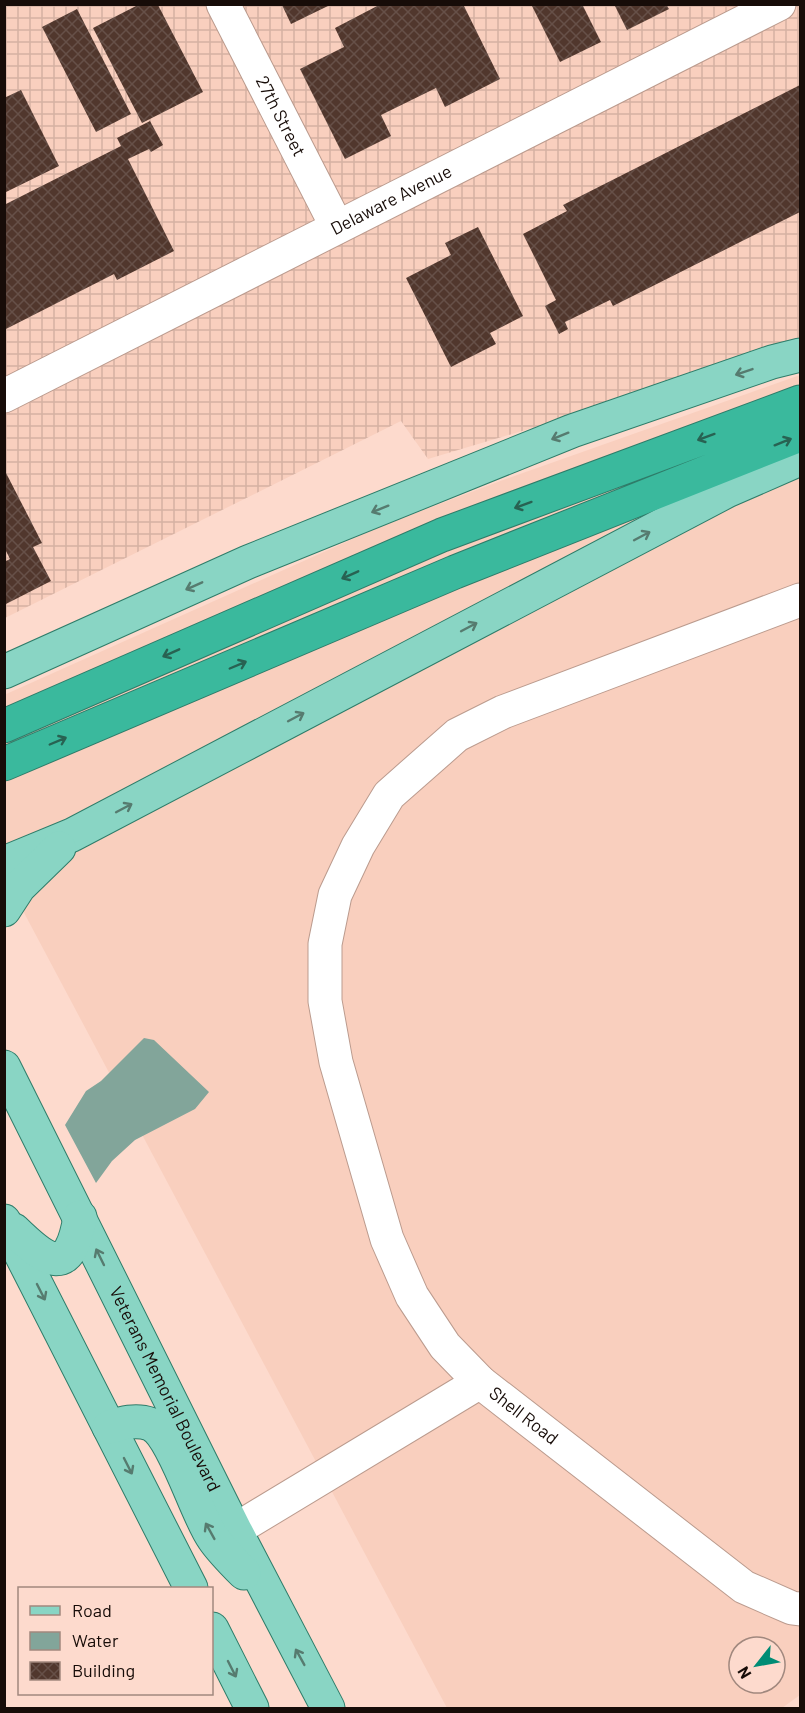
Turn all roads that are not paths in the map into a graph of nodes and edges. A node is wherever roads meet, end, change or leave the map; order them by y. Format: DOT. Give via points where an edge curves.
graph roads {
  1 [pos="224,4"];
  2 [pos="779,4"];
  3 [pos="337,227"];
  4 [pos="801,355"];
  5 [pos="4,396"];
  6 [pos="801,402"];
  7 [pos="801,435"];
  8 [pos="801,459"];
  9 [pos="801,600"];
  10 [pos="4,672"];
  11 [pos="4,726"];
  12 [pos="4,764"];
  13 [pos="72,835"];
  14 [pos="4,863"];
  15 [pos="4,910"];
  16 [pos="4,1067"];
  17 [pos="80,1217"];
  18 [pos="4,1221"];
  19 [pos="480,1382"];
  20 [pos="109,1427"];
  21 [pos="235,1530"];
  22 [pos="190,1587"];
  23 [pos="274,1608"];
  24 [pos="801,1609"];
  25 [pos="213,1631"];
  26 [pos="252,1708"];
  27 [pos="328,1708"];
  1 -- 3 [label="street, 27th Street"];
  2 -- 3 [label="street, Delaware Avenue"];
  3 -- 5 [label="street, Delaware Avenue"];
  4 -- 10 [label="main road, one-way" via="572,431 248,562"];
  6 -- 11 [label="highway, one-way" via="442,535"];
  12 -- 7 [label="highway, one-way" via="455,572"];
  13 -- 8 [label="main road, one-way" via="727,491"];
  9 -- 19 [label="street" via="503,712 457,735 389,795 358,846 335,895 325,944 326,1001 336,1062 362,1156 387,1239 412,1296 445,1346"];
  13 -- 14 [label="main road"];
  13 -- 15 [label="main road" via="19,887"];
  16 -- 17 [label="main road, Veterans Memorial Boulevard"];
  17 -- 18 [label="main road" via="72,1246 65,1256 52,1259 40,1255"];
  21 -- 17 [label="main road, Veterans Memorial Boulevard, one-way"];
  18 -- 20 [label="main road, one-way"];
  19 -- 21 [label="street, Shell Road"];
  19 -- 24 [label="street, Shell Road" via="744,1587"];
  20 -- 22 [label="main road, one-way"];
  23 -- 20 [label="main road, one-way" via="212,1537 159,1431 150,1424 131,1421"];
  21 -- 23 [label="main road, Veterans Memorial Boulevard"];
  27 -- 23 [label="main road, Veterans Memorial Boulevard, one-way"];
  25 -- 26 [label="main road, one-way"];
}
